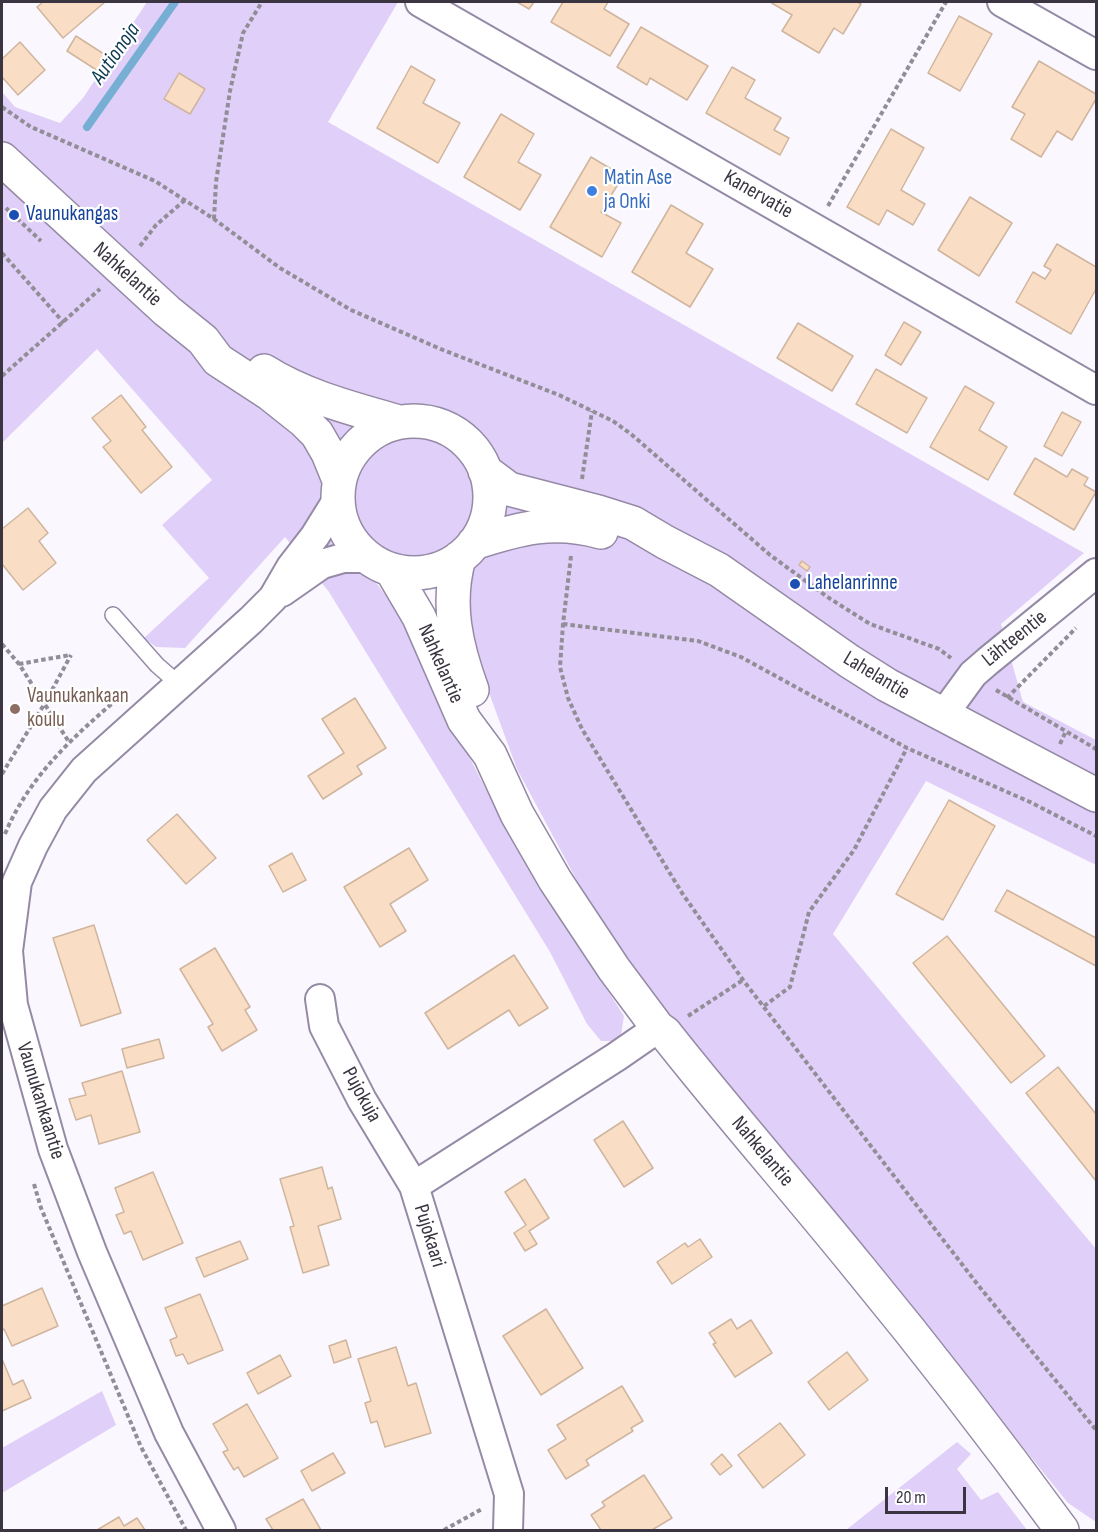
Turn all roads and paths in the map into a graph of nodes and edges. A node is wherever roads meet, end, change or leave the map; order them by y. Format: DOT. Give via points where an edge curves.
graph roads {
  1 [pos="262,2"];
  2 [pos="420,2"];
  3 [pos="946,2"];
  4 [pos="1002,2"];
  5 [pos="1096,55"];
  6 [pos="2,107"];
  7 [pos="2,159"];
  8 [pos="186,200"];
  9 [pos="2,203"];
  10 [pos="214,219"];
  11 [pos="815,228"];
  12 [pos="41,241"];
  13 [pos="135,252"];
  14 [pos="2,253"];
  15 [pos="105,284"];
  16 [pos="64,323"];
  17 [pos="203,340"];
  18 [pos="2,376"];
  19 [pos="1096,390"];
  20 [pos="592,411"];
  21 [pos="399,422"];
  22 [pos="485,471"];
  23 [pos="582,480"];
  24 [pos="339,489"];
  25 [pos="665,542"];
  26 [pos="467,550"];
  27 [pos="571,555"];
  28 [pos="380,564"];
  29 [pos="1096,573"];
  30 [pos="273,598"];
  31 [pos="829,598"];
  32 [pos="113,615"];
  33 [pos="562,624"];
  34 [pos="1077,627"];
  35 [pos="2,644"];
  36 [pos="18,664"];
  37 [pos="180,686"];
  38 [pos="1007,698"];
  39 [pos="45,703"];
  40 [pos="943,715"];
  41 [pos="69,742"];
  42 [pos="907,748"];
  43 [pos="490,755"];
  44 [pos="2,774"];
  45 [pos="1096,795"];
  46 [pos="1096,836"];
  47 [pos="9,879"];
  48 [pos="743,980"];
  49 [pos="320,999"];
  50 [pos="764,1006"];
  51 [pos="670,1024"];
  52 [pos="10,1029"];
  53 [pos="414,1186"];
  54 [pos="1096,1430"];
  55 [pos="510,1494"];
  56 [pos="220,1530"];
  57 [pos="444,1530"];
  58 [pos="508,1530"];
  59 [pos="1062,1530"];
  1 -- 10 [label="path" via="243,33 230,91"];
  2 -- 11 [label="street, Kanervatie"];
  3 -- 11 [label="path"];
  4 -- 5 [label="street"];
  6 -- 8 [label="path" via="31,127 155,181"];
  7 -- 17 [label="main road, Nahkelantie"];
  8 -- 10 [label="path"];
  8 -- 13 [label="path" via="156,225"];
  9 -- 12 [label="path"];
  10 -- 20 [label="path" via="280,268 351,310"];
  11 -- 19 [label="street, Kanervatie"];
  14 -- 16 [label="path"];
  15 -- 16 [label="path"];
  16 -- 18 [label="path"];
  17 -- 21 [label="main road, Nahkelantie" via="225,347 275,378 319,397"];
  17 -- 24 [label="main road, Nahkelantie" via="218,360 270,394 317,434 328,453"];
  20 -- 23 [label="path"];
  20 -- 31 [label="path" via="631,434 770,555"];
  21 -- 22 [label="main road" via="437,425 457,435 474,451"];
  21 -- 24 [label="main road" via="362,443 348,459"];
  22 -- 25 [label="main road, Lahelantie" via="508,489 633,523"];
  22 -- 26 [label="main road" via="490,501 482,530"];
  24 -- 28 [label="main road" via="344,525 350,538"];
  24 -- 30 [label="street, Vaunukankaantie"];
  25 -- 26 [label="main road, Lahelantie" via="553,524 528,528"];
  25 -- 40 [label="main road, Lahelantie" via="719,570 849,661"];
  26 -- 28 [label="main road" via="433,571 409,573"];
  26 -- 43 [label="main road, Nahkelantie" via="454,576 452,616"];
  27 -- 33 [label="path"];
  28 -- 30 [label="street, Vaunukankaantie" via="343,558 322,564"];
  28 -- 43 [label="main road, Nahkelantie" via="419,617 464,720"];
  29 -- 40 [label="street, Lähteentie" via="980,667"];
  30 -- 37 [label="street, Vaunukankaantie"];
  32 -- 37 [label="lane"];
  33 -- 42 [label="path" via="698,641 741,657"];
  33 -- 48 [label="path" via="560,667 582,729 682,893"];
  34 -- 38 [label="path"];
  35 -- 36 [label="path"];
  36 -- 39 [label="path"];
  36 -- 39 [label="path" via="70,655"];
  37 -- 47 [label="street, Vaunukankaantie" via="84,770 53,809"];
  39 -- 41 [label="path"];
  39 -- 44 [label="path"];
  40 -- 45 [label="main road, Lahelantie"];
  42 -- 46 [label="path"];
  42 -- 50 [label="path" via="854,850 809,912 790,987"];
  43 -- 51 [label="main road, Nahkelantie" via="517,814 555,880 608,959"];
  47 -- 52 [label="street, Vaunukankaantie"];
  48 -- 50 [label="path"];
  48 -- 51 [label="path"];
  49 -- 53 [label="street, Pujokuja" via="324,1026 362,1100"];
  50 -- 54 [label="path" via="971,1276"];
  51 -- 53 [label="street, Pujokaari"];
  51 -- 59 [label="main road, Nahkelantie" via="665,1033 859,1267"];
  52 -- 56 [label="street, Vaunukankaantie" via="92,1252 169,1433"];
  53 -- 55 [label="street, Pujokaari"];
  55 -- 57 [label="path"];
  55 -- 58 [label="street, Pujokaari"];
}
